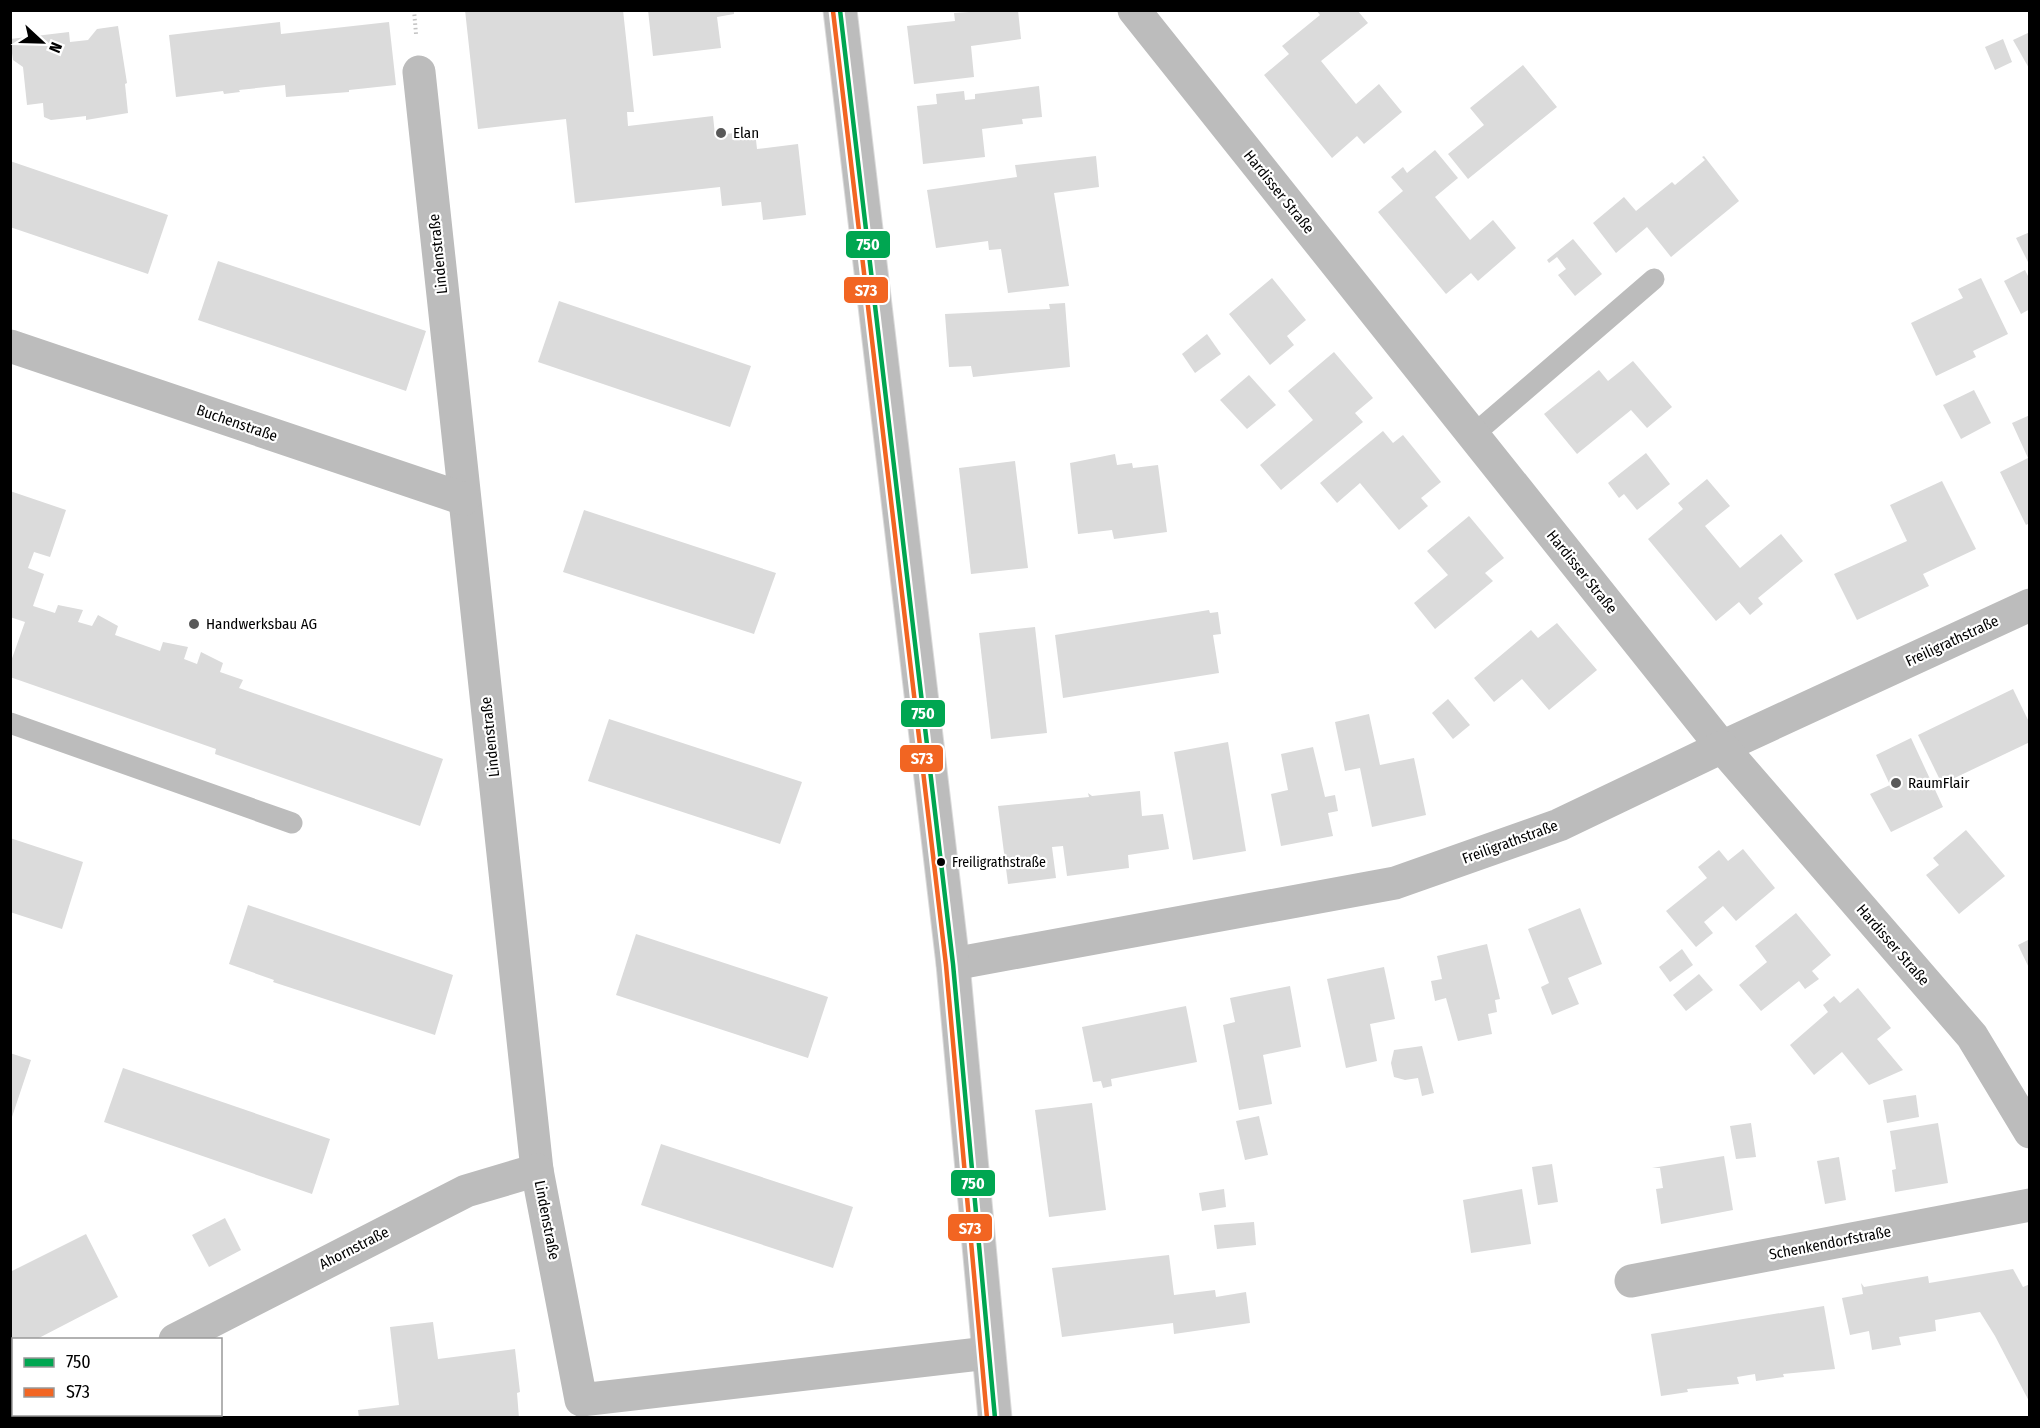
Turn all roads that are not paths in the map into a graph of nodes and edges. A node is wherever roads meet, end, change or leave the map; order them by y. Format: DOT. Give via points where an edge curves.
graph roads {
  1 [pos="840,10"];
  2 [pos="1134,10"];
  3 [pos="418,72"];
  4 [pos="1654,279"];
  5 [pos="10,346"];
  6 [pos="1473,435"];
  7 [pos="464,499"];
  8 [pos="2030,606"];
  9 [pos="10,723"];
  10 [pos="1722,747"];
  11 [pos="292,823"];
  12 [pos="953,964"];
  13 [pos="2030,1132"];
  14 [pos="537,1170"];
  15 [pos="2030,1205"];
  16 [pos="1631,1281"];
  17 [pos="180,1338"];
  18 [pos="988,1353"];
  19 [pos="581,1409"];
  20 [pos="995,1418"];
  1 -- 12 [label="street"];
  2 -- 6 [label="street, Hardisser Straße"];
  3 -- 7 [label="street, Lindenstraße"];
  4 -- 6 [label="lane"];
  5 -- 7 [label="street, Buchenstraße"];
  6 -- 10 [label="street, Hardisser Straße"];
  7 -- 14 [label="street, Lindenstraße"];
  8 -- 10 [label="street, Freiligrathstraße"];
  9 -- 11 [label="lane"];
  10 -- 12 [label="street, Freiligrathstraße" via="1559,825 1395,884"];
  10 -- 13 [label="street, Hardisser Straße" via="1972,1036"];
  12 -- 18 [label="street"];
  14 -- 17 [label="street, Ahornstraße" via="466,1191"];
  14 -- 19 [label="street, Lindenstraße"];
  15 -- 16 [label="street, Schenkendorfstraße"];
  18 -- 19 [label="street, Lindenstraße"];
  18 -- 20 [label="street"];
}
